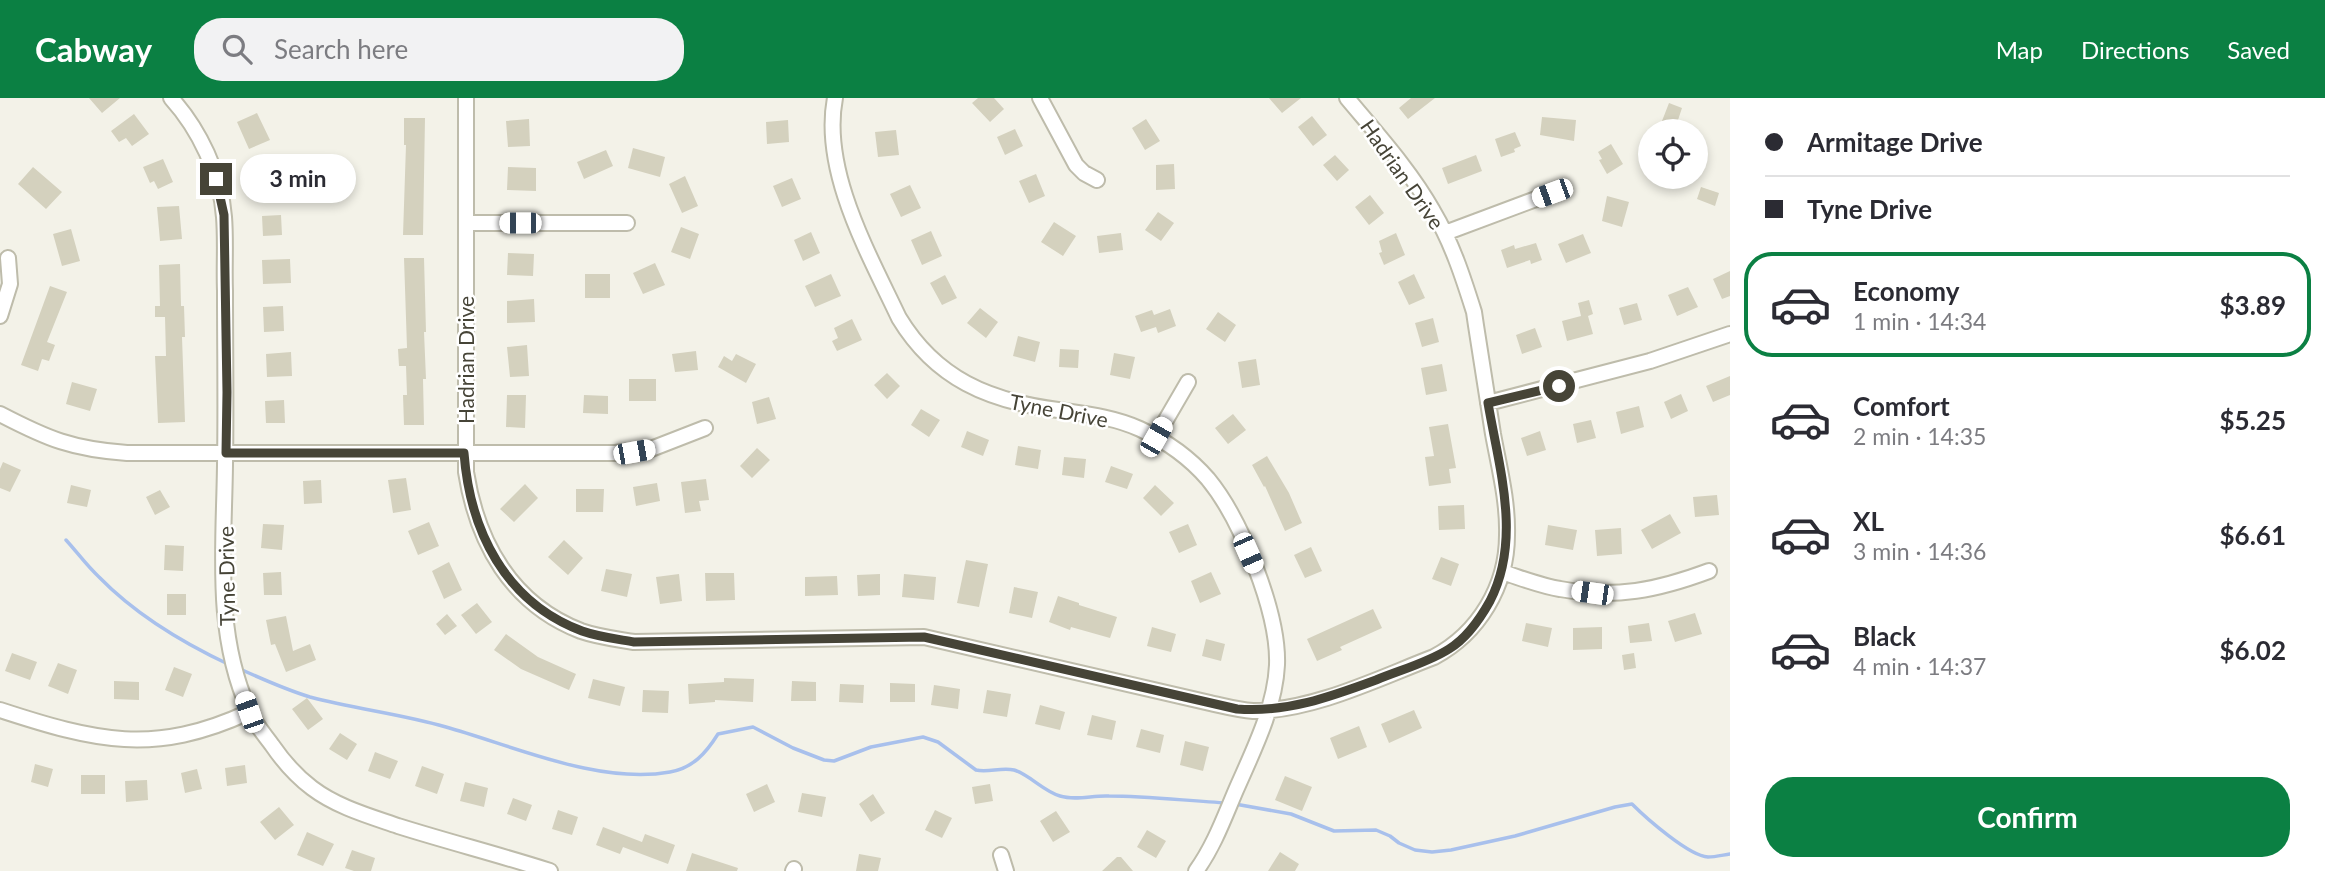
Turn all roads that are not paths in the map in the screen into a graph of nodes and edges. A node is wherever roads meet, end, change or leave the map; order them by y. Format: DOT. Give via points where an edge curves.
graph roads {
  1 [pos="171,98"];
  2 [pos="466,98"];
  3 [pos="835,98"];
  4 [pos="1040,98"];
  5 [pos="1347,98"];
  6 [pos="1097,180"];
  7 [pos="1552,193"];
  8 [pos="466,223"];
  9 [pos="626,223"];
  10 [pos="1445,233"];
  11 [pos="8,258"];
  12 [pos="0,316"];
  13 [pos="1730,334"];
  14 [pos="1188,382"];
  15 [pos="1488,403"];
  16 [pos="0,414"];
  17 [pos="705,428"];
  18 [pos="1156,437"];
  19 [pos="226,453"];
  20 [pos="464,453"];
  21 [pos="1709,571"];
  22 [pos="1503,572"];
  23 [pos="0,710"];
  24 [pos="1268,710"];
  25 [pos="249,712"];
  26 [pos="1001,855"];
  27 [pos="551,871"];
  28 [pos="1006,871"];
  29 [pos="1196,871"];
  1 -- 19 [label="street, Tyne Drive" via="208,158 224,215"];
  2 -- 8 [label="street, Hadrian Drive"];
  3 -- 18 [label="street, Tyne Drive" via="834,155 843,191 899,318 916,343 943,369 978,390 1028,406 1119,421"];
  4 -- 6 [label="street" via="1076,165"];
  5 -- 10 [label="street, Hadrian Drive" via="1401,164"];
  7 -- 10 [label="street"];
  8 -- 9 [label="street"];
  8 -- 20 [label="street, Hadrian Drive"];
  10 -- 15 [label="street, Hadrian Drive" via="1474,312"];
  11 -- 12 [label="street" via="10,284"];
  13 -- 15 [label="street" via="1640,364"];
  14 -- 18 [label="street"];
  15 -- 22 [label="street, Hadrian Drive" via="1504,497 1507,535"];
  16 -- 19 [label="street" via="75,447 127,453"];
  17 -- 20 [label="street" via="634,452"];
  18 -- 24 [label="street, Tyne Drive" via="1186,457 1218,492 1257,573 1270,606 1277,644"];
  19 -- 20 [label="street"];
  19 -- 25 [label="street, Tyne Drive" via="225,619 233,666"];
  20 -- 24 [label="street, Hadrian Drive" via="478,526 503,570 531,602 581,631 634,642 924,637 1237,709"];
  21 -- 22 [label="street" via="1626,593 1558,589"];
  22 -- 24 [label="street, Hadrian Drive" via="1483,615 1450,649 1314,702"];
  23 -- 25 [label="street" via="84,735 127,740 176,736"];
  24 -- 29 [label="street, Tyne Drive" via="1216,838"];
  25 -- 27 [label="street, Tyne Drive" via="291,769 337,803"];
  26 -- 28 [label="street"];
}
